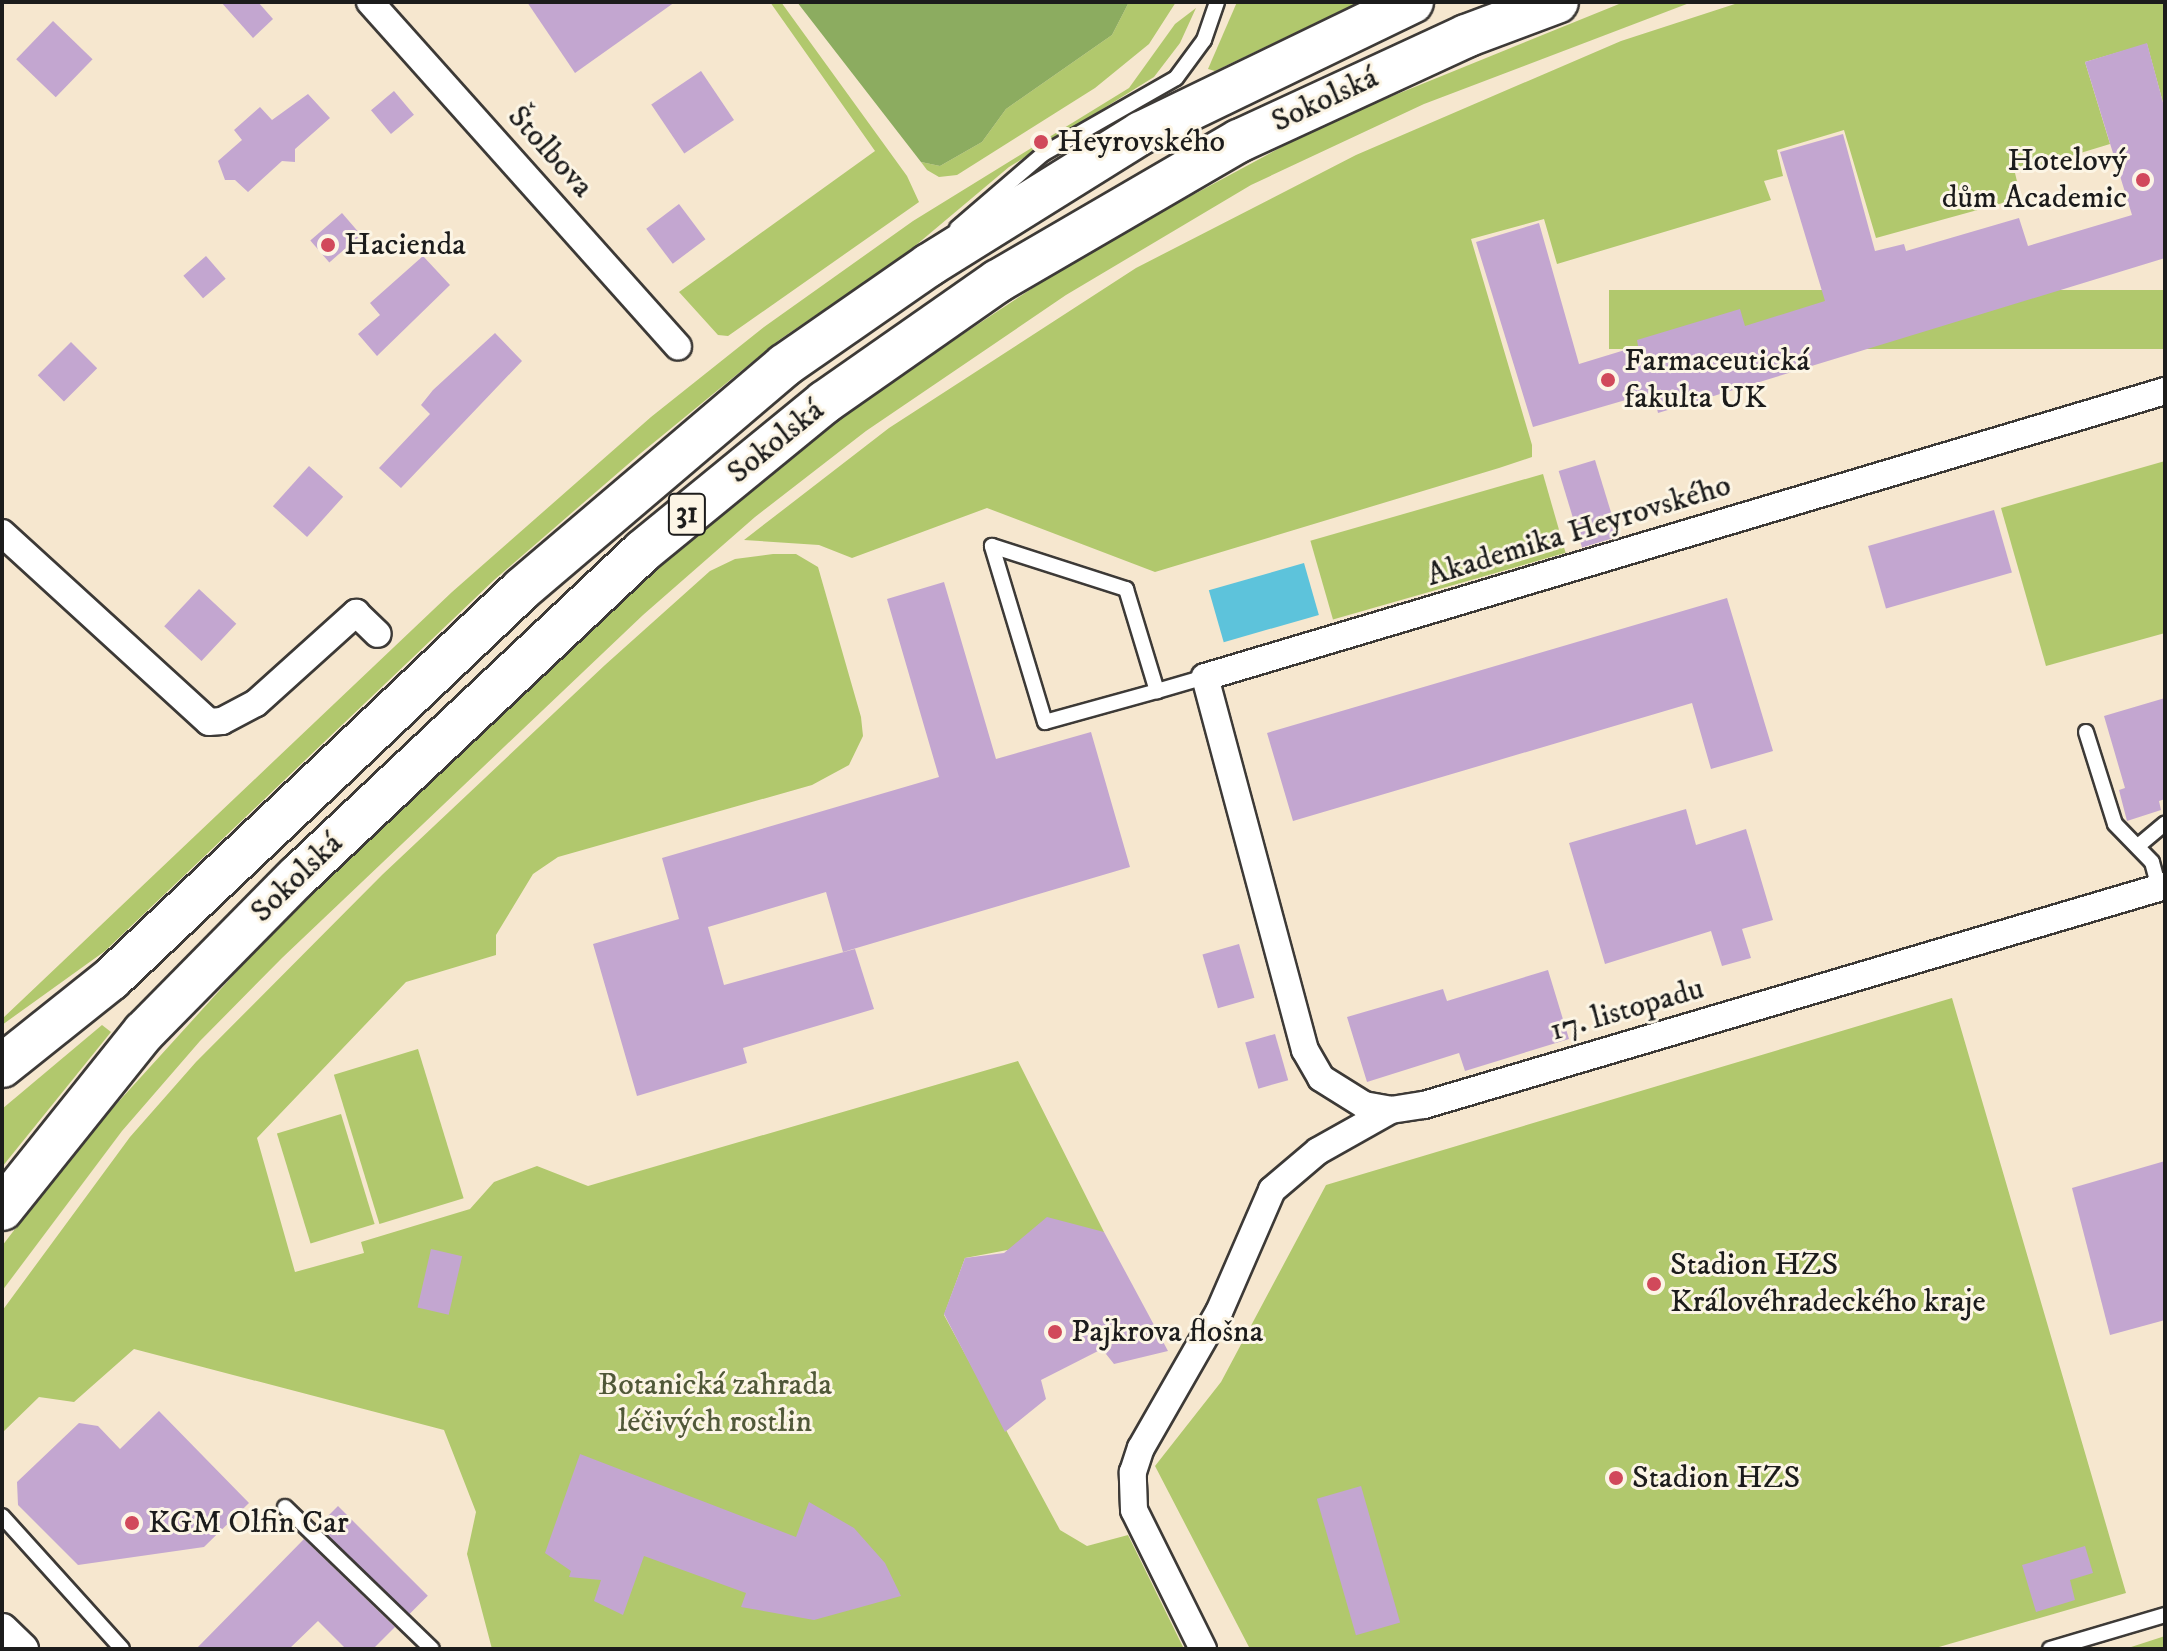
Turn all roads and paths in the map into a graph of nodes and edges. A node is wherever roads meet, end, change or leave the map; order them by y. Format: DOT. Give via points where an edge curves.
graph roads {
  1 [pos="370,2"];
  2 [pos="1217,2"];
  3 [pos="1412,2"];
  4 [pos="1557,2"];
  5 [pos="929,265"];
  6 [pos="678,347"];
  7 [pos="2165,391"];
  8 [pos="2,533"];
  9 [pos="378,634"];
  10 [pos="1205,677"];
  11 [pos="1157,691"];
  12 [pos="2086,732"];
  13 [pos="2165,823"];
  14 [pos="2138,846"];
  15 [pos="2162,887"];
  16 [pos="2,1066"];
  17 [pos="1391,1110"];
  18 [pos="2,1209"];
  19 [pos="285,1507"];
  20 [pos="2,1516"];
  21 [pos="2165,1615"];
  22 [pos="2,1630"];
  23 [pos="22,1649"];
  24 [pos="122,1649"];
  25 [pos="432,1649"];
  26 [pos="1203,1649"];
  27 [pos="2050,1649"];
  1 -- 6 [label="street, Štolbova"];
  2 -- 5 [label="lane" via="1204,40 1176,78 1043,154 998,188"];
  3 -- 5 [label="main road, Sokolská / 31" via="1141,133"];
  4 -- 18 [label="main road, Sokolská / 31" via="1466,36 1239,141 998,281 825,402 631,562 297,877 144,1032"];
  5 -- 16 [label="main road, Sokolská / 31" via="785,365 644,480 111,979"];
  7 -- 10 [label="street, Akademika Heyrovského"];
  8 -- 9 [label="street" via="209,722 256,703 356,613"];
  10 -- 11 [label="lane"];
  10 -- 17 [label="street, 17. listopadu" via="1305,1050 1321,1078 1344,1096"];
  11 -- 11 [label="lane" via="1126,589 992,546 1045,722"];
  12 -- 14 [label="lane" via="2115,824"];
  13 -- 14 [label="lane"];
  14 -- 15 [label="lane"];
  15 -- 17 [label="street, 17. listopadu" via="1424,1105"];
  17 -- 26 [label="street" via="1318,1151 1272,1190 1219,1312 1141,1448 1131,1492 1134,1510"];
  19 -- 25 [label="lane"];
  20 -- 24 [label="lane"];
  21 -- 27 [label="lane"];
  22 -- 23 [label="street"];
}
